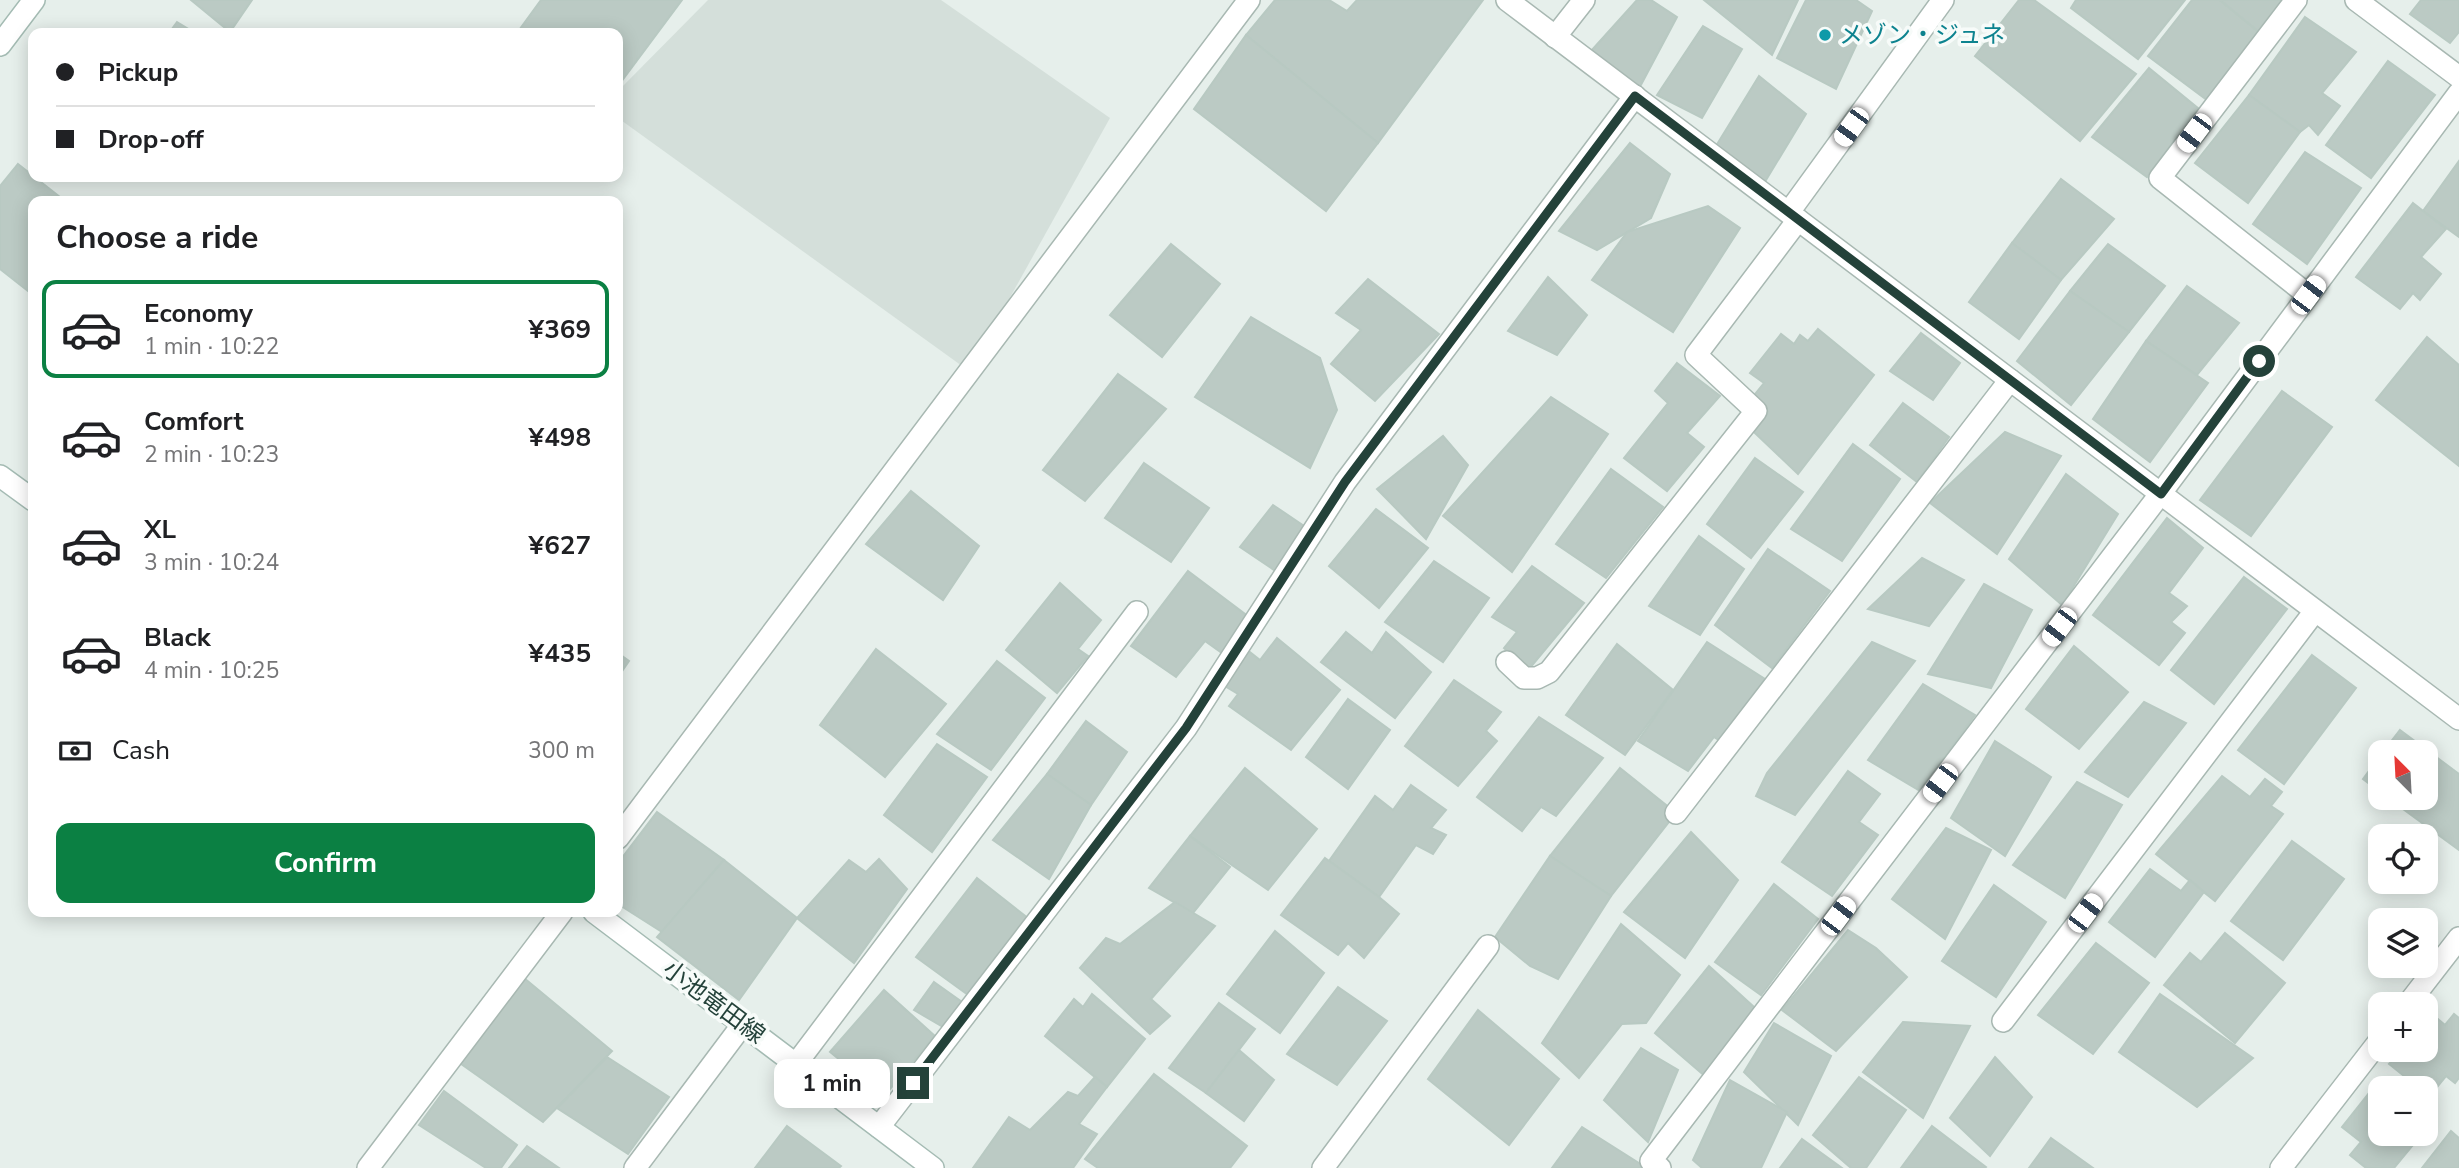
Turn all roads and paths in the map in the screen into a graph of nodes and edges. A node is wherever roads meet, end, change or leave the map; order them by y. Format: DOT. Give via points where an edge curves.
graph roads {
  1 [pos="34,0"];
  2 [pos="1249,0"];
  3 [pos="1507,0"];
  4 [pos="1584,0"];
  5 [pos="1943,0"];
  6 [pos="2296,0"];
  7 [pos="2356,0"];
  8 [pos="1555,37"];
  9 [pos="0,45"];
  10 [pos="2459,77"];
  11 [pos="2459,93"];
  12 [pos="1635,96"];
  13 [pos="1793,216"];
  14 [pos="2308,295"];
  15 [pos="2010,380"];
  16 [pos="0,476"];
  17 [pos="2161,494"];
  18 [pos="28,496"];
  19 [pos="2315,611"];
  20 [pos="1137,612"];
  21 [pos="1507,662"];
  22 [pos="2459,719"];
  23 [pos="1676,813"];
  24 [pos="623,831"];
  25 [pos="558,917"];
  26 [pos="601,917"];
  27 [pos="2459,938"];
  28 [pos="1488,946"];
  29 [pos="2416,992"];
  30 [pos="2003,1021"];
  31 [pos="743,1024"];
  32 [pos="2368,1056"];
  33 [pos="796,1064"];
  34 [pos="879,1127"];
  35 [pos="368,1168"];
  36 [pos="635,1168"];
  37 [pos="933,1168"];
  38 [pos="1323,1168"];
  39 [pos="1660,1168"];
  40 [pos="2281,1168"];
  1 -- 9 [label="street"];
  2 -- 24 [label="street"];
  3 -- 8 [label="street"];
  4 -- 8 [label="street"];
  5 -- 13 [label="street"];
  6 -- 14 [label="street" via="2160,178"];
  7 -- 10 [label="street"];
  8 -- 12 [label="street"];
  11 -- 14 [label="street"];
  12 -- 13 [label="street"];
  12 -- 34 [label="street" via="1345,482 1186,728"];
  13 -- 15 [label="street"];
  13 -- 21 [label="street" via="1696,355 1756,411 1549,672 1524,678"];
  14 -- 17 [label="street"];
  15 -- 17 [label="street"];
  15 -- 23 [label="street"];
  16 -- 18 [label="street"];
  17 -- 19 [label="street"];
  17 -- 39 [label="street" via="1651,1161"];
  19 -- 22 [label="street"];
  19 -- 30 [label="street"];
  20 -- 33 [label="street"];
  25 -- 35 [label="street"];
  26 -- 31 [label="street, 小池竜田線"];
  27 -- 29 [label="street"];
  28 -- 38 [label="street"];
  31 -- 33 [label="street, 小池竜田線"];
  31 -- 36 [label="street"];
  32 -- 40 [label="street"];
  33 -- 34 [label="street, 小池竜田線"];
  34 -- 37 [label="street, 小池竜田線"];
}
